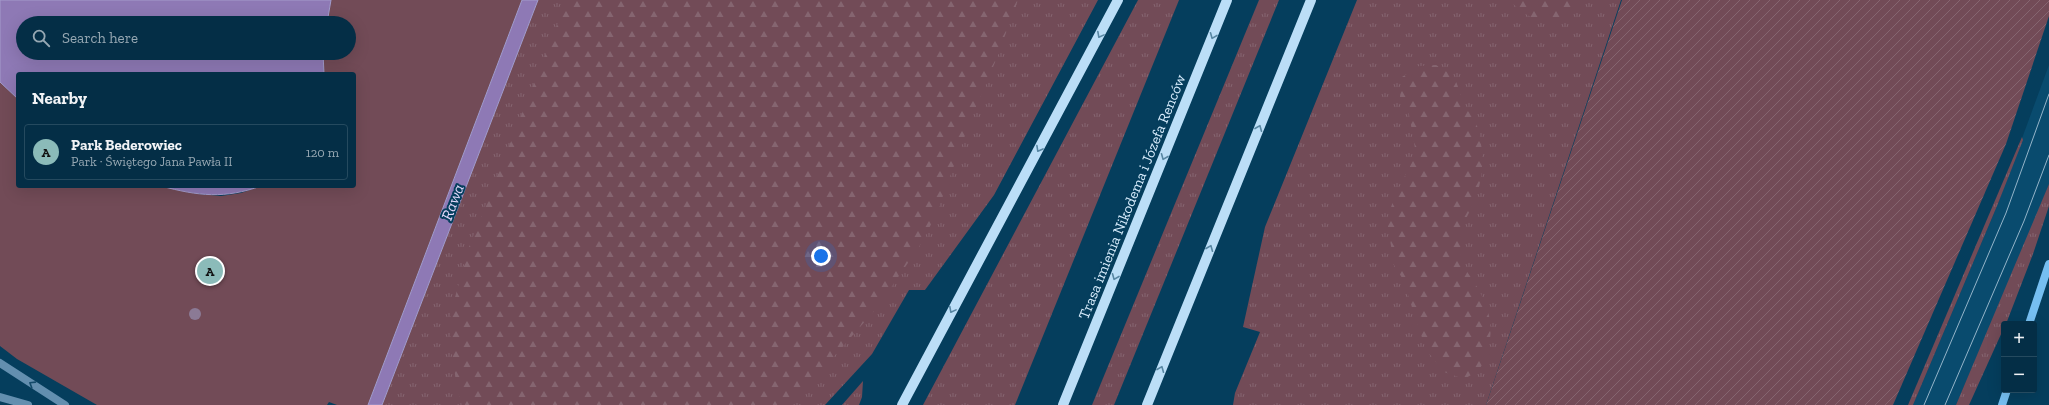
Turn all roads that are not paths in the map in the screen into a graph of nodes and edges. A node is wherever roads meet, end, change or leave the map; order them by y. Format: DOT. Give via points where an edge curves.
graph roads {
  1 [pos="1118,0"];
  2 [pos="1227,0"];
  3 [pos="1311,0"];
  4 [pos="2049,264"];
  5 [pos="2030,321"];
  6 [pos="0,363"];
  7 [pos="2006,393"];
  8 [pos="0,397"];
  9 [pos="28,405"];
  10 [pos="65,405"];
  11 [pos="902,405"];
  12 [pos="1063,405"];
  13 [pos="1147,405"];
  14 [pos="2002,405"];
  1 -- 11 [label="main road, one-way"];
  2 -- 12 [label="main road, Trasa imienia Nikodema i Józefa Renców, one-way"];
  13 -- 3 [label="main road, one-way"];
  4 -- 5 [label="street"];
  10 -- 6 [label="street, one-way"];
  7 -- 14 [label="street"];
  8 -- 9 [label="street"];
}
